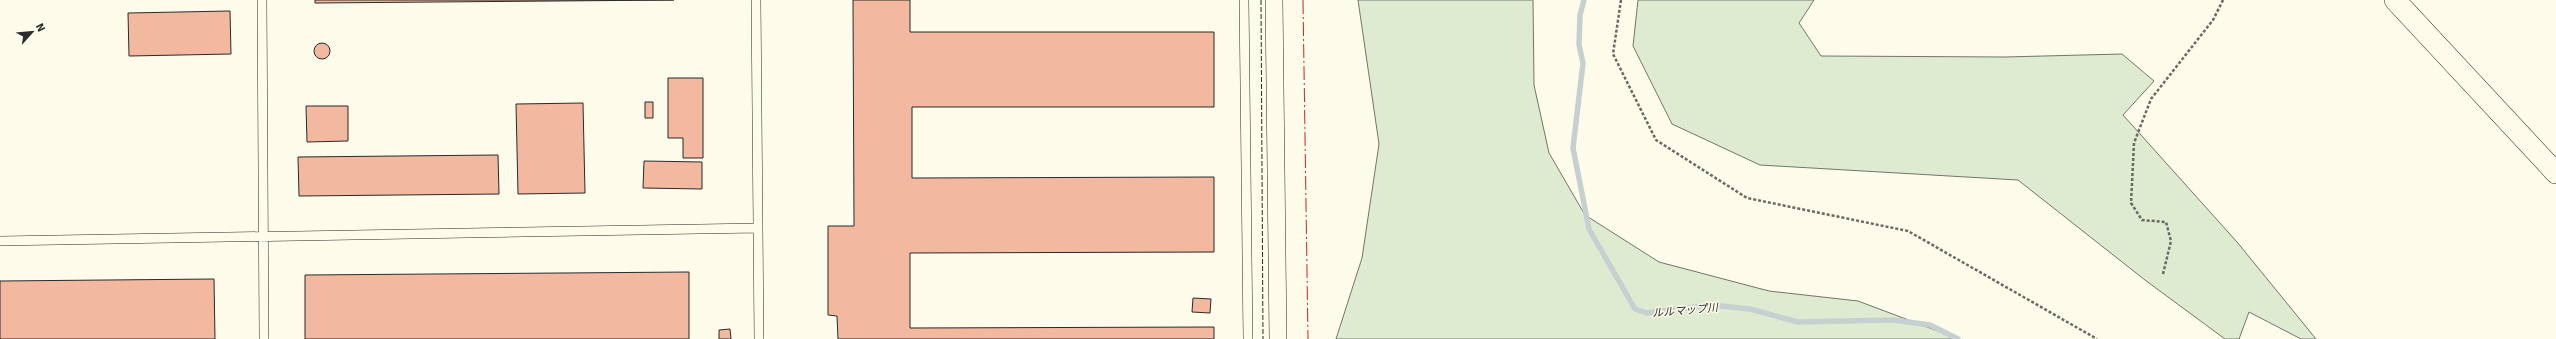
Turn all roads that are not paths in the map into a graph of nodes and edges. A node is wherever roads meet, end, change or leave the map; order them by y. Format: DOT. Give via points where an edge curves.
graph roads {
  1 [pos="262,0"];
  2 [pos="756,0"];
  3 [pos="1244,0"];
  4 [pos="1274,0"];
  5 [pos="2395,0"];
  6 [pos="2556,173"];
  7 [pos="758,228"];
  8 [pos="263,238"];
  9 [pos="0,241"];
  10 [pos="264,339"];
  11 [pos="759,339"];
  12 [pos="1248,339"];
  13 [pos="1278,339"];
  1 -- 8 [label="lane"];
  2 -- 7 [label="lane"];
  3 -- 12 [label="lane"];
  4 -- 13 [label="street"];
  5 -- 6 [label="street"];
  7 -- 8 [label="lane"];
  7 -- 11 [label="lane"];
  8 -- 9 [label="lane"];
  8 -- 10 [label="lane"];
}
